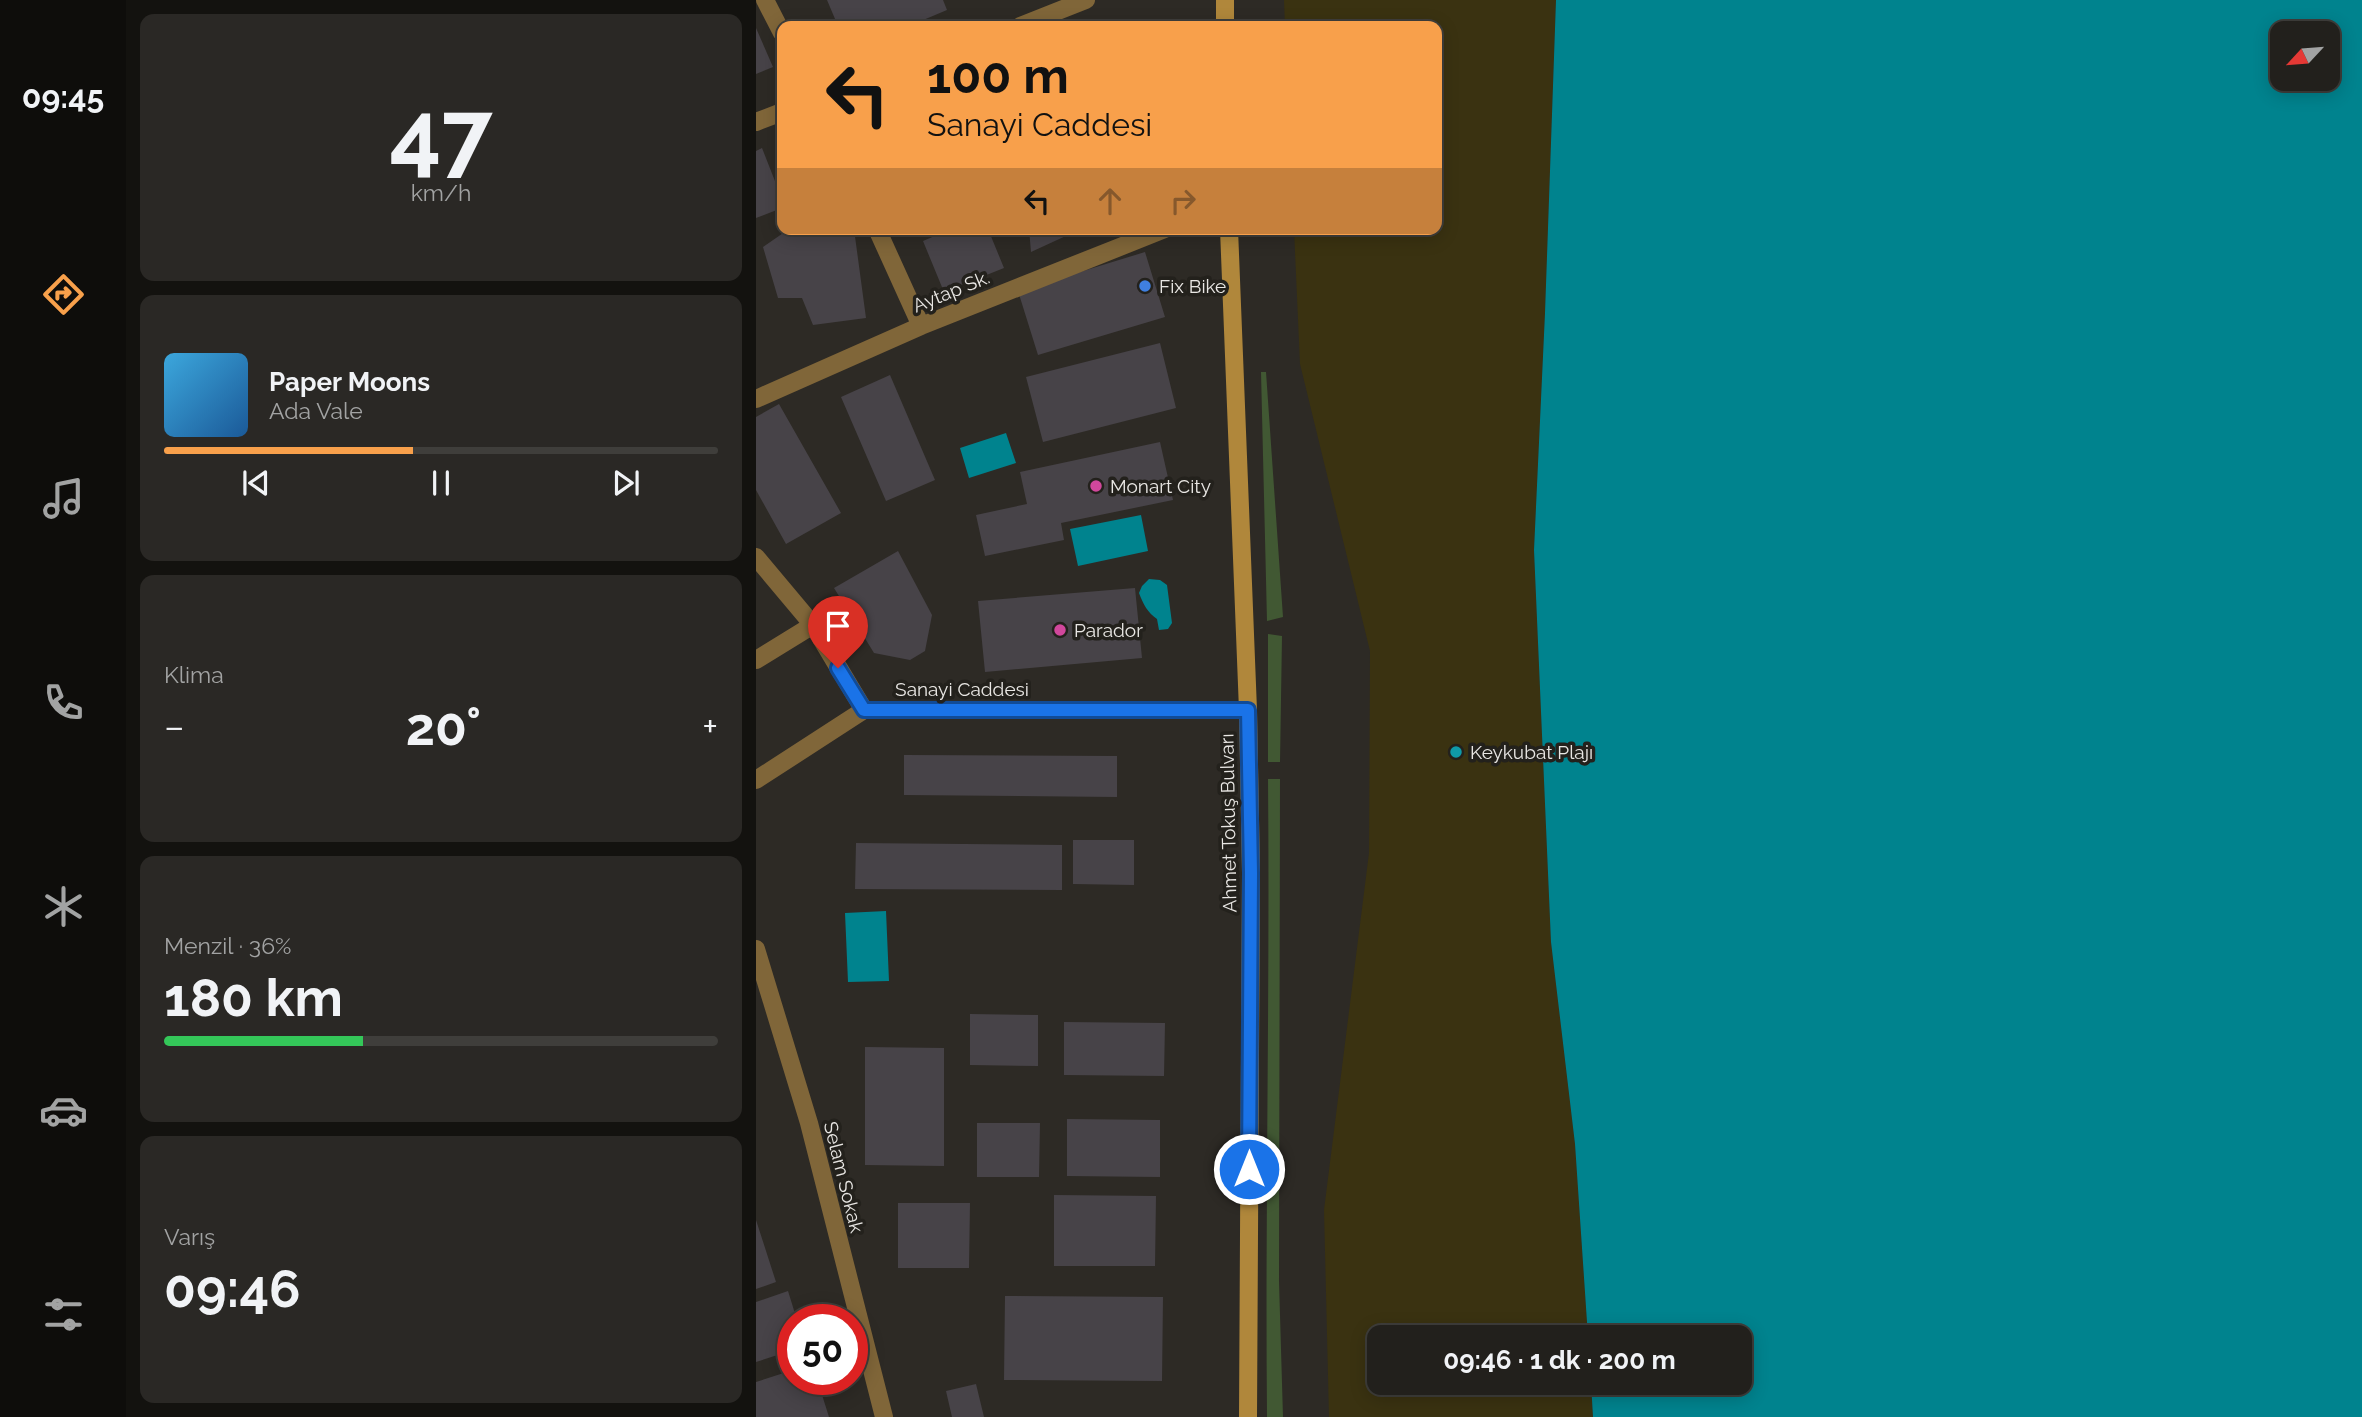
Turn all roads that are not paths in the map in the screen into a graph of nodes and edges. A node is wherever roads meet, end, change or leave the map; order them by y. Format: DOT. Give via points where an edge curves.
graph roads {
  1 [pos="765,0"];
  2 [pos="1086,0"];
  3 [pos="1225,0"];
  4 [pos="1033,21"];
  5 [pos="1225,21"];
  6 [pos="777,23"];
  7 [pos="777,114"];
  8 [pos="756,122"];
  9 [pos="880,235"];
  10 [pos="1150,235"];
  11 [pos="1229,235"];
  12 [pos="921,326"];
  13 [pos="756,399"];
  14 [pos="756,557"];
  15 [pos="813,625"];
  16 [pos="756,660"];
  17 [pos="864,710"];
  18 [pos="1248,710"];
  19 [pos="756,780"];
  20 [pos="756,949"];
  21 [pos="884,1417"];
  22 [pos="1248,1417"];
  1 -- 6 [label="street"];
  2 -- 4 [label="street"];
  3 -- 5 [label="main road"];
  7 -- 8 [label="street"];
  9 -- 12 [label="street"];
  10 -- 12 [label="street, Aytap Sk."];
  11 -- 18 [label="main road, Ahmet Tokuş Bulvarı"];
  12 -- 13 [label="street, Aytap Sk."];
  14 -- 15 [label="street"];
  15 -- 16 [label="street"];
  15 -- 17 [label="street"];
  17 -- 18 [label="street, Sanayi Caddesi"];
  17 -- 19 [label="street"];
  18 -- 22 [label="main road, Ahmet Tokuş Bulvarı"];
  20 -- 21 [label="street, Selam Sokak" via="809,1123"];
}
